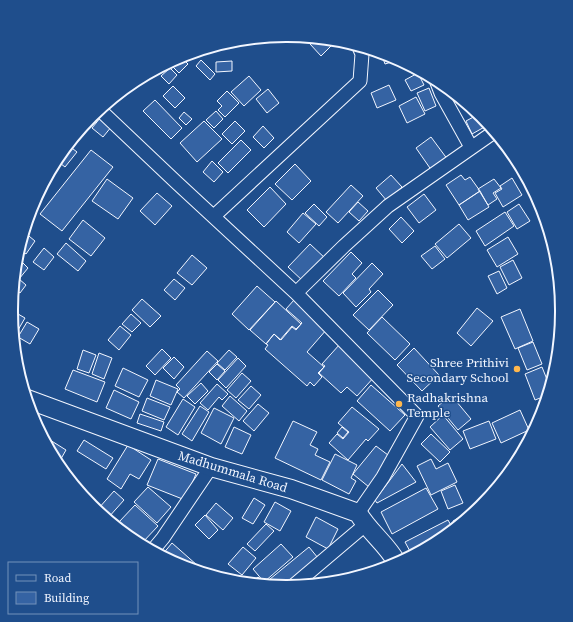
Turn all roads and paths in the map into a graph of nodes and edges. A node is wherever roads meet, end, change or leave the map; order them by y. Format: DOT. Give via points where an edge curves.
graph roads {
  1 [pos="362,54"];
  2 [pos="440,91"];
  3 [pos="104,114"];
  4 [pos="489,135"];
  5 [pos="471,147"];
  6 [pos="214,216"];
  7 [pos="296,292"];
  8 [pos="34,401"];
  9 [pos="211,467"];
  10 [pos="362,519"];
  11 [pos="156,546"];
  12 [pos="394,557"];
  13 [pos="301,579"];
  1 -- 6 [label="street" via="360,81"];
  2 -- 5 [label="street"];
  3 -- 6 [label="street"];
  4 -- 5 [label="street"];
  5 -- 7 [label="street" via="388,206"];
  6 -- 7 [label="street"];
  7 -- 10 [label="street" via="417,416"];
  8 -- 9 [label="street, Madhummala Road"];
  9 -- 10 [label="street, Madhummala Road" via="291,489"];
  9 -- 11 [label="street"];
  10 -- 12 [label="street, Madhummala Road"];
  10 -- 13 [label="street"];
}
